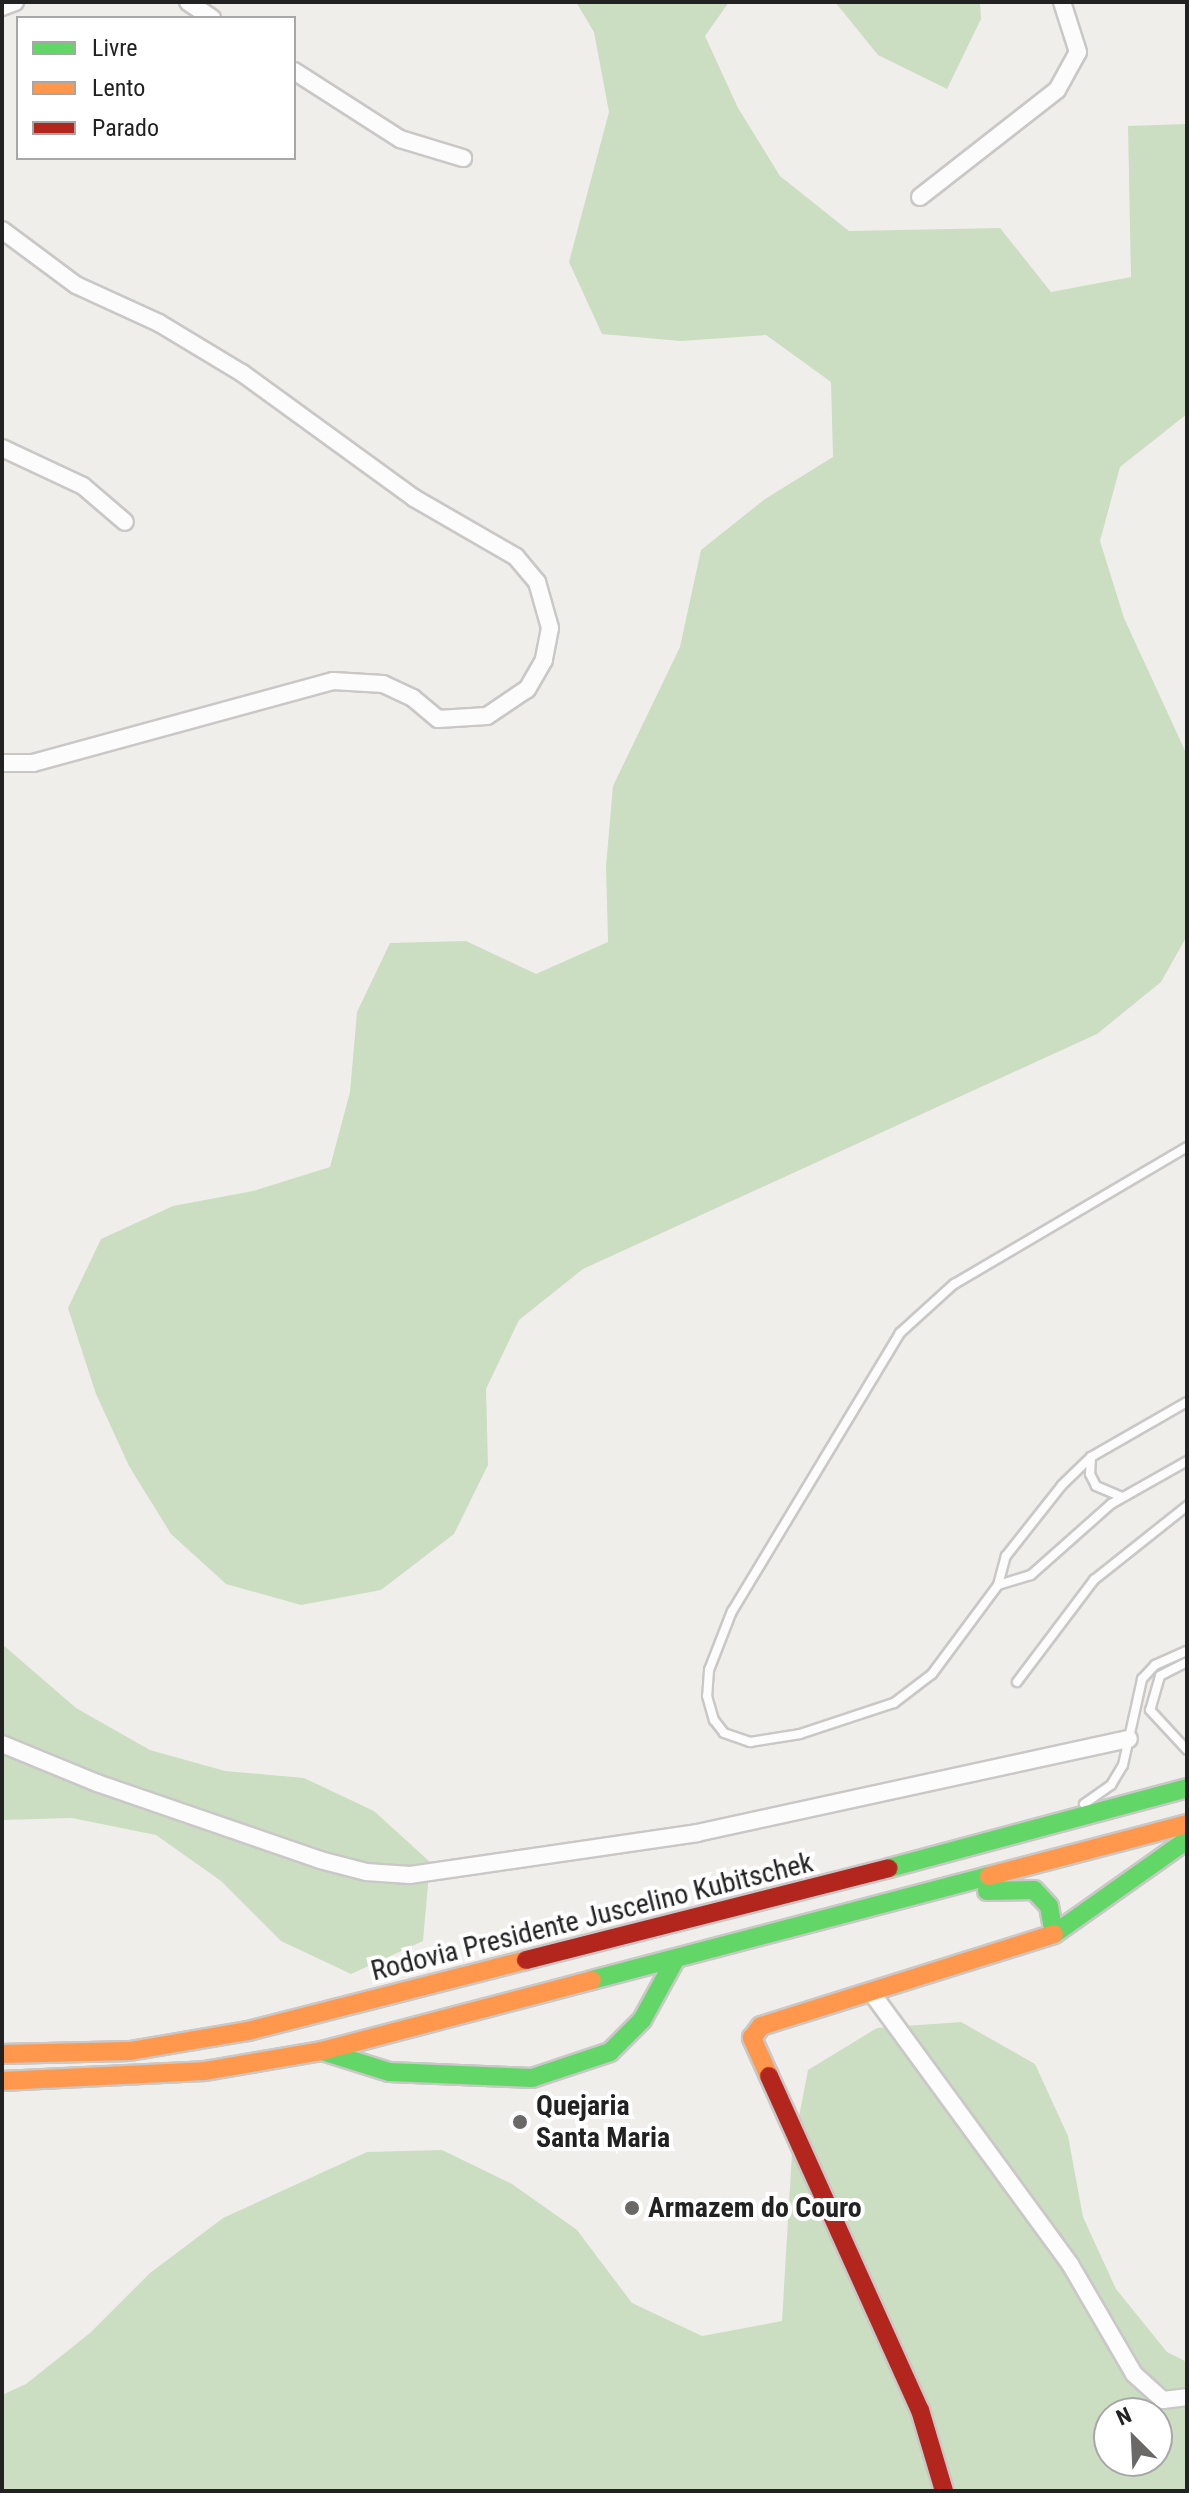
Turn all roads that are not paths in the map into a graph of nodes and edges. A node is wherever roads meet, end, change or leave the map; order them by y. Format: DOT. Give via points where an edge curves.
graph roads {
  1 [pos="15,2"];
  2 [pos="188,2"];
  3 [pos="1062,2"];
  4 [pos="2,7"];
  5 [pos="209,16"];
  6 [pos="296,72"];
  7 [pos="463,158"];
  8 [pos="920,197"];
  9 [pos="2,230"];
  10 [pos="2,448"];
  11 [pos="125,522"];
  12 [pos="2,763"];
  13 [pos="1187,1147"];
  14 [pos="1187,1402"];
  15 [pos="1091,1457"];
  16 [pos="1187,1461"];
  17 [pos="1122,1498"];
  18 [pos="1187,1506"];
  19 [pos="998,1585"];
  20 [pos="1187,1651"];
  21 [pos="1187,1662"];
  22 [pos="1017,1682"];
  23 [pos="1150,1710"];
  24 [pos="1135,1716"];
  25 [pos="1129,1739"];
  26 [pos="2,1744"];
  27 [pos="1187,1750"];
  28 [pos="1187,1788"];
  29 [pos="1187,1824"];
  30 [pos="1040,1830"];
  31 [pos="1187,1840"];
  32 [pos="840,1918"];
  33 [pos="1054,1934"];
  34 [pos="675,1960"];
  35 [pos="871,1992"];
  36 [pos="322,2051"];
  37 [pos="2,2054"];
  38 [pos="2,2081"];
  39 [pos="1187,2397"];
  40 [pos="944,2491"];
  1 -- 4 [label="street"];
  2 -- 5 [label="street"];
  3 -- 8 [label="street" via="1078,52 1057,90"];
  6 -- 7 [label="street" via="400,139"];
  9 -- 12 [label="street" via="76,285 159,323 242,373 414,498 516,557 537,582 550,628 544,660 527,689 502,710 471,720 438,719 413,698 383,684 333,681 33,763"];
  10 -- 11 [label="street" via="83,486"];
  13 -- 19 [label="lane" via="954,1284 900,1333 732,1611 709,1670 707,1696 714,1720 724,1733 750,1742 800,1734 894,1703 932,1674"];
  14 -- 15 [label="lane"];
  15 -- 17 [label="lane" via="1096,1486"];
  15 -- 19 [label="lane" via="1006,1556"];
  16 -- 17 [label="lane"];
  17 -- 19 [label="lane" via="1031,1575"];
  18 -- 22 [label="lane" via="1094,1580"];
  20 -- 24 [label="lane" via="1155,1665 1142,1679"];
  21 -- 23 [label="lane" via="1160,1676"];
  23 -- 24 [label="lane"];
  23 -- 27 [label="lane"];
  24 -- 25 [label="lane"];
  25 -- 26 [label="street" via="697,1833 410,1875 366,1872 320,1860 97,1783"];
  25 -- 30 [label="lane" via="1111,1785"];
  28 -- 30 [label="main road, Rodovia Presidente Juscelino Kubitschek"];
  29 -- 32 [label="main road"];
  30 -- 37 [label="main road, Rodovia Presidente Juscelino Kubitschek" via="248,2031 130,2051"];
  31 -- 33 [label="main road"];
  32 -- 33 [label="main road" via="1019,1888 1042,1896 1053,1917"];
  32 -- 34 [label="main road"];
  33 -- 35 [label="main road"];
  34 -- 36 [label="main road"];
  34 -- 36 [label="main road" via="642,2020 619,2045 591,2061 532,2078 389,2072"];
  35 -- 39 [label="street" via="1070,2264 1134,2374 1163,2400"];
  35 -- 40 [label="main road" via="761,2026 752,2041 920,2410"];
  36 -- 38 [label="main road" via="204,2071"];
}
